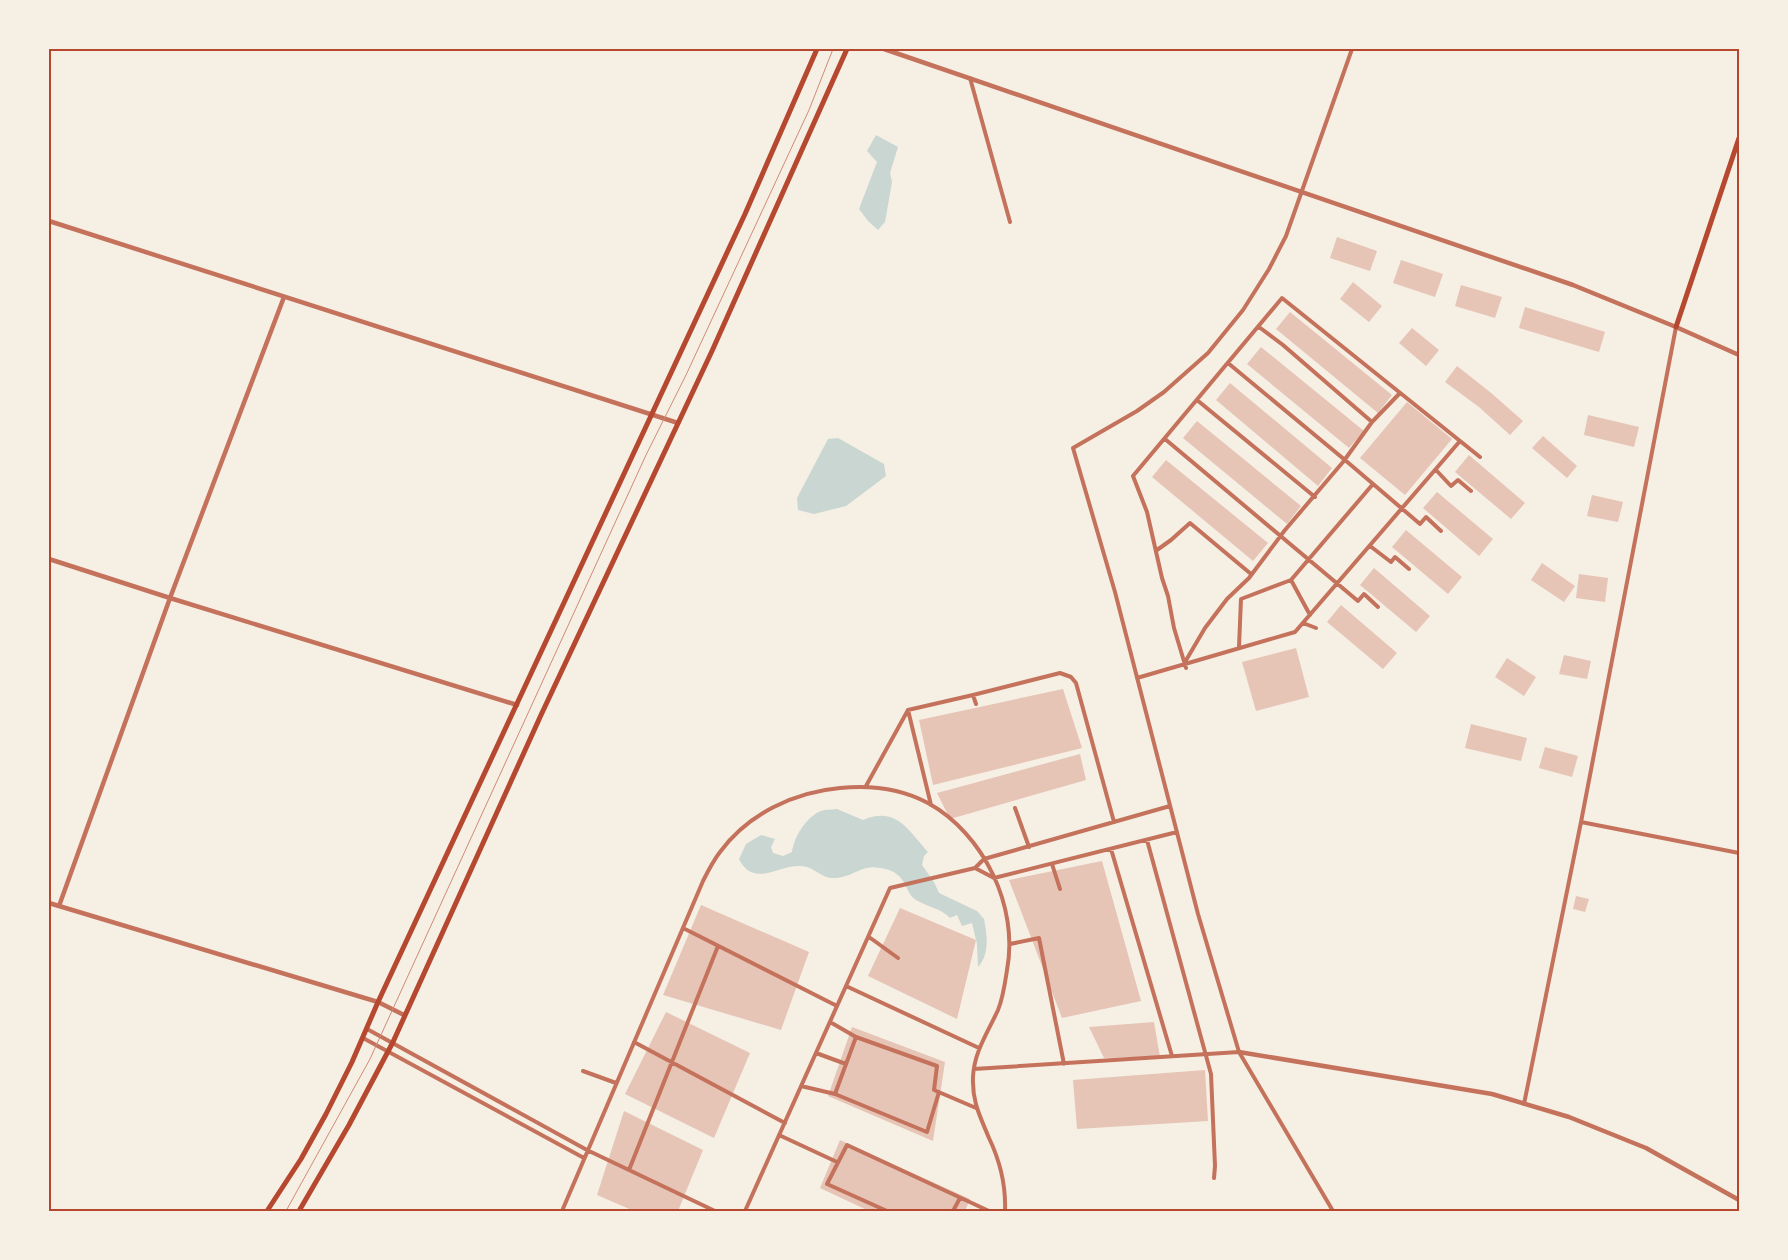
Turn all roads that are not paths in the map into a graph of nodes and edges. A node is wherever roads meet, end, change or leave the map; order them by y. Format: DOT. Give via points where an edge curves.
graph roads {
  1 [pos="817,49"];
  2 [pos="847,49"];
  3 [pos="884,49"];
  4 [pos="1352,49"];
  5 [pos="970,78"];
  6 [pos="1739,138"];
  7 [pos="1303,192"];
  8 [pos="49,221"];
  9 [pos="1010,222"];
  10 [pos="284,297"];
  11 [pos="1258,326"];
  12 [pos="1676,327"];
  13 [pos="1739,356"];
  14 [pos="1228,363"];
  15 [pos="1400,393"];
  16 [pos="1197,400"];
  17 [pos="651,414"];
  18 [pos="1372,422"];
  19 [pos="678,423"];
  20 [pos="1165,438"];
  21 [pos="1460,442"];
  22 [pos="1480,457"];
  23 [pos="1345,460"];
  24 [pos="1436,470"];
  25 [pos="1373,484"];
  26 [pos="1471,491"];
  27 [pos="1315,497"];
  28 [pos="1402,508"];
  29 [pos="1441,530"];
  30 [pos="1281,536"];
  31 [pos="1370,546"];
  32 [pos="1157,550"];
  33 [pos="49,559"];
  34 [pos="1308,560"];
  35 [pos="1409,569"];
  36 [pos="1251,574"];
  37 [pos="1291,580"];
  38 [pos="1337,584"];
  39 [pos="170,598"];
  40 [pos="1378,607"];
  41 [pos="1310,615"];
  42 [pos="1303,623"];
  43 [pos="1316,628"];
  44 [pos="1239,648"];
  45 [pos="1185,662"];
  46 [pos="1186,668"];
  47 [pos="1137,678"];
  48 [pos="973,696"];
  49 [pos="976,704"];
  50 [pos="517,705"];
  51 [pos="908,710"];
  52 [pos="866,786"];
  53 [pos="932,805"];
  54 [pos="1170,806"];
  55 [pos="1015,808"];
  56 [pos="1114,822"];
  57 [pos="1581,822"];
  58 [pos="1177,832"];
  59 [pos="1147,840"];
  60 [pos="1029,847"];
  61 [pos="1111,849"];
  62 [pos="1739,853"];
  63 [pos="984,859"];
  64 [pos="1052,864"];
  65 [pos="975,868"];
  66 [pos="994,878"];
  67 [pos="1060,890"];
  68 [pos="49,903"];
  69 [pos="59,906"];
  70 [pos="683,928"];
  71 [pos="869,936"];
  72 [pos="1010,944"];
  73 [pos="718,946"];
  74 [pos="898,958"];
  75 [pos="846,986"];
  76 [pos="378,1002"];
  77 [pos="837,1006"];
  78 [pos="404,1015"];
  79 [pos="830,1022"];
  80 [pos="367,1028"];
  81 [pos="856,1037"];
  82 [pos="363,1038"];
  83 [pos="393,1042"];
  84 [pos="634,1042"];
  85 [pos="980,1048"];
  86 [pos="388,1052"];
  87 [pos="1239,1052"];
  88 [pos="816,1054"];
  89 [pos="1205,1054"];
  90 [pos="1172,1056"];
  91 [pos="672,1062"];
  92 [pos="846,1064"];
  93 [pos="1064,1064"];
  94 [pos="974,1069"];
  95 [pos="582,1071"];
  96 [pos="616,1083"];
  97 [pos="801,1086"];
  98 [pos="939,1092"];
  99 [pos="835,1094"];
  100 [pos="1524,1104"];
  101 [pos="976,1108"];
  102 [pos="785,1123"];
  103 [pos="779,1136"];
  104 [pos="588,1150"];
  105 [pos="584,1158"];
  106 [pos="838,1162"];
  107 [pos="629,1170"];
  108 [pos="1214,1178"];
  109 [pos="960,1198"];
  110 [pos="1739,1200"];
  111 [pos="267,1211"];
  112 [pos="299,1211"];
  113 [pos="562,1211"];
  114 [pos="715,1211"];
  115 [pos="745,1211"];
  116 [pos="887,1211"];
  117 [pos="953,1211"];
  118 [pos="989,1211"];
  119 [pos="1005,1211"];
  120 [pos="1333,1211"];
  1 -- 17 [label="main road" via="745,214"];
  2 -- 19 [label="main road"];
  3 -- 5 [label="street"];
  4 -- 7 [label="street"];
  5 -- 7 [label="street"];
  5 -- 9 [label="street"];
  6 -- 12 [label="main road"];
  7 -- 12 [label="street" via="1573,285"];
  7 -- 47 [label="street" via="1274,261 1225,334 1164,392 1072,448"];
  8 -- 10 [label="street"];
  10 -- 17 [label="street"];
  10 -- 39 [label="street"];
  11 -- 14 [label="street"];
  11 -- 15 [label="street" via="1282,298"];
  11 -- 18 [label="street"];
  12 -- 13 [label="street"];
  12 -- 57 [label="street"];
  14 -- 16 [label="street"];
  14 -- 23 [label="street"];
  15 -- 18 [label="street"];
  15 -- 21 [label="street"];
  16 -- 20 [label="street"];
  16 -- 27 [label="street"];
  17 -- 19 [label="street"];
  17 -- 50 [label="main road"];
  18 -- 23 [label="street"];
  19 -- 78 [label="main road"];
  20 -- 30 [label="street"];
  20 -- 32 [label="street" via="1134,476"];
  21 -- 22 [label="street"];
  21 -- 24 [label="street"];
  23 -- 25 [label="street"];
  23 -- 27 [label="street"];
  24 -- 26 [label="street" via="1451,486 1458,480"];
  24 -- 28 [label="street"];
  25 -- 28 [label="street"];
  25 -- 34 [label="street"];
  27 -- 30 [label="street"];
  28 -- 29 [label="street" via="1420,524 1426,518"];
  28 -- 31 [label="street"];
  30 -- 34 [label="street"];
  30 -- 36 [label="street"];
  31 -- 35 [label="street" via="1391,562 1395,557"];
  31 -- 38 [label="street"];
  32 -- 36 [label="street" via="1190,523"];
  32 -- 45 [label="street"];
  33 -- 39 [label="street"];
  34 -- 37 [label="street"];
  34 -- 38 [label="street"];
  36 -- 45 [label="street" via="1226,599"];
  37 -- 41 [label="street"];
  37 -- 44 [label="street" via="1241,599"];
  38 -- 40 [label="street" via="1358,601 1364,594"];
  38 -- 41 [label="street"];
  39 -- 50 [label="street"];
  39 -- 69 [label="street"];
  41 -- 42 [label="street"];
  42 -- 43 [label="street"];
  42 -- 44 [label="street" via="1295,632"];
  44 -- 45 [label="street"];
  45 -- 46 [label="street"];
  45 -- 47 [label="street"];
  47 -- 54 [label="street"];
  48 -- 49 [label="street"];
  48 -- 51 [label="street"];
  48 -- 56 [label="street" via="1060,673 1072,677"];
  50 -- 76 [label="main road"];
  51 -- 52 [label="street"];
  51 -- 53 [label="street"];
  52 -- 53 [label="street" via="906,794"];
  52 -- 70 [label="street" via="832,788 802,795 758,816 720,852 703,881"];
  53 -- 63 [label="street" via="962,830"];
  54 -- 56 [label="street"];
  54 -- 58 [label="street"];
  55 -- 60 [label="street"];
  56 -- 60 [label="street"];
  57 -- 62 [label="street"];
  57 -- 100 [label="street"];
  58 -- 59 [label="street"];
  58 -- 87 [label="street"];
  59 -- 61 [label="street"];
  59 -- 89 [label="street"];
  60 -- 63 [label="street"];
  61 -- 64 [label="street"];
  61 -- 90 [label="street"];
  63 -- 65 [label="street"];
  63 -- 66 [label="street"];
  64 -- 66 [label="street"];
  64 -- 67 [label="street"];
  65 -- 66 [label="street"];
  65 -- 71 [label="street" via="890,888"];
  66 -- 72 [label="street" via="1006,911"];
  68 -- 69 [label="street"];
  69 -- 76 [label="street"];
  70 -- 73 [label="street"];
  70 -- 84 [label="street"];
  71 -- 74 [label="street"];
  71 -- 75 [label="street"];
  72 -- 85 [label="street" via="1000,1004"];
  72 -- 93 [label="street" via="1039,938"];
  73 -- 77 [label="street"];
  73 -- 91 [label="street"];
  75 -- 77 [label="street"];
  75 -- 85 [label="street"];
  76 -- 78 [label="street"];
  76 -- 80 [label="main road"];
  77 -- 79 [label="street"];
  78 -- 83 [label="main road"];
  79 -- 81 [label="street"];
  79 -- 88 [label="street"];
  80 -- 82 [label="main road"];
  80 -- 83 [label="street"];
  81 -- 92 [label="street"];
  81 -- 98 [label="street" via="937,1066 934,1090"];
  82 -- 86 [label="street"];
  82 -- 111 [label="main road" via="305,1152"];
  83 -- 86 [label="main road"];
  83 -- 104 [label="street"];
  84 -- 91 [label="street"];
  84 -- 96 [label="street"];
  85 -- 94 [label="street"];
  86 -- 105 [label="street"];
  86 -- 112 [label="main road"];
  87 -- 89 [label="street"];
  87 -- 100 [label="street" via="1492,1094"];
  87 -- 120 [label="street"];
  88 -- 92 [label="street"];
  88 -- 97 [label="street"];
  89 -- 90 [label="street"];
  89 -- 108 [label="street" via="1210,1074"];
  90 -- 93 [label="street"];
  91 -- 102 [label="street"];
  91 -- 107 [label="street"];
  92 -- 99 [label="street"];
  93 -- 94 [label="street"];
  94 -- 101 [label="street"];
  95 -- 96 [label="street"];
  96 -- 104 [label="street"];
  97 -- 99 [label="street"];
  97 -- 102 [label="street"];
  98 -- 99 [label="street" via="927,1132"];
  98 -- 101 [label="street"];
  100 -- 110 [label="street" via="1569,1117 1646,1148"];
  101 -- 119 [label="street" via="1000,1167"];
  102 -- 103 [label="street"];
  103 -- 106 [label="street"];
  103 -- 115 [label="street"];
  104 -- 105 [label="street"];
  104 -- 107 [label="street"];
  105 -- 113 [label="street"];
  106 -- 109 [label="street" via="847,1145"];
  106 -- 116 [label="street" via="827,1184"];
  107 -- 114 [label="street"];
  109 -- 117 [label="street"];
  109 -- 118 [label="street"];
}
